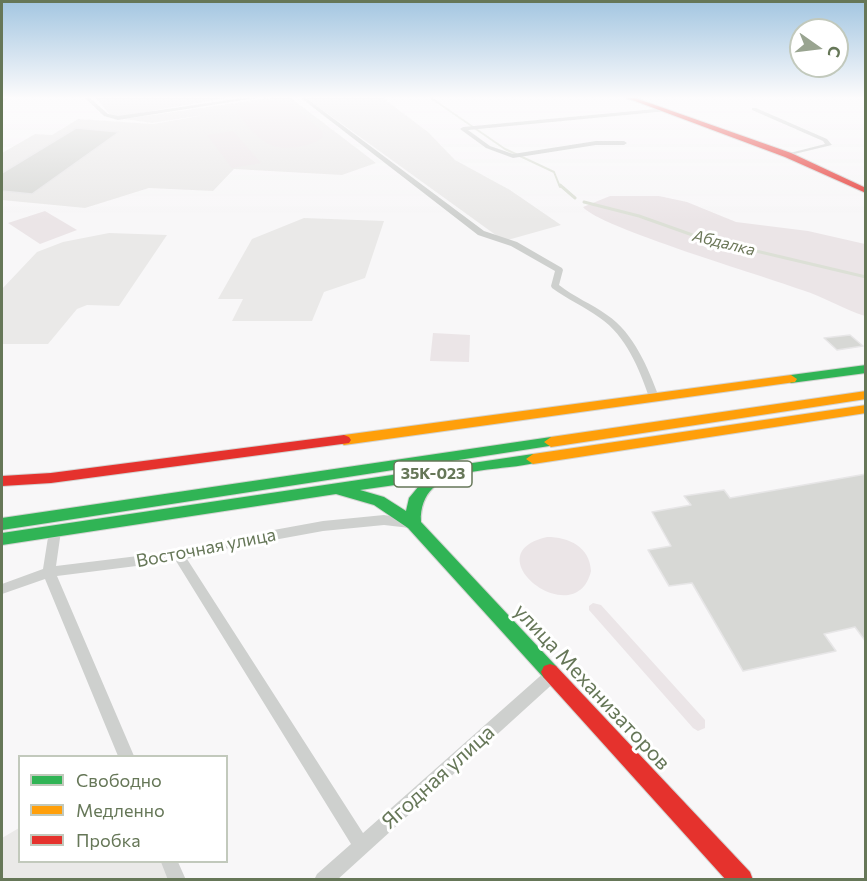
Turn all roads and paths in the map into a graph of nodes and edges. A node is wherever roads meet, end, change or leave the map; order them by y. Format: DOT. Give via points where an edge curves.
graph roads {
  1 [pos="357,139"];
  2 [pos="477,139"];
  3 [pos="743,139"];
  4 [pos="823,139"];
  5 [pos="624,143"];
  6 [pos="788,156"];
  7 [pos="866,191"];
  8 [pos="866,369"];
  9 [pos="866,395"];
  10 [pos="654,397"];
  11 [pos="866,409"];
  12 [pos="446,472"];
  13 [pos="2,481"];
  14 [pos="331,489"];
  15 [pos="2,524"];
  16 [pos="413,524"];
  17 [pos="55,531"];
  18 [pos="2,539"];
  19 [pos="179,556"];
  20 [pos="49,572"];
  21 [pos="2,589"];
  22 [pos="552,675"];
  23 [pos="126,755"];
  24 [pos="361,845"];
  25 [pos="171,863"];
  26 [pos="177,879"];
  27 [pos="323,879"];
  28 [pos="742,879"];
  1 -- 10 [label="street" via="481,233 514,244 559,270 555,286 609,320 619,331 640,363"];
  2 -- 5 [label="street" via="488,147 518,156 596,143"];
  3 -- 6 [label="street"];
  4 -- 6 [label="street" via="829,146"];
  6 -- 7 [label="street"];
  8 -- 10 [label="street"];
  9 -- 15 [label="street, 35К-023"];
  10 -- 13 [label="street" via="243,454"];
  11 -- 12 [label="street, 35К-023"];
  12 -- 14 [label="street, 35К-023"];
  12 -- 16 [label="street" via="418,490"];
  14 -- 16 [label="street, улица Механизаторов" via="376,497"];
  14 -- 17 [label="street, 35К-023"];
  16 -- 19 [label="street, Восточная улица" via="384,520 323,526"];
  16 -- 22 [label="street, улица Механизаторов"];
  17 -- 18 [label="street, 35К-023"];
  17 -- 20 [label="street"];
  19 -- 20 [label="street, Восточная улица"];
  19 -- 24 [label="street"];
  20 -- 21 [label="street, Восточная улица"];
  20 -- 23 [label="street"];
  22 -- 24 [label="street, Ягодная улица"];
  22 -- 28 [label="street, улица Механизаторов"];
  24 -- 27 [label="street, Ягодная улица"];
  25 -- 26 [label="street"];
}
